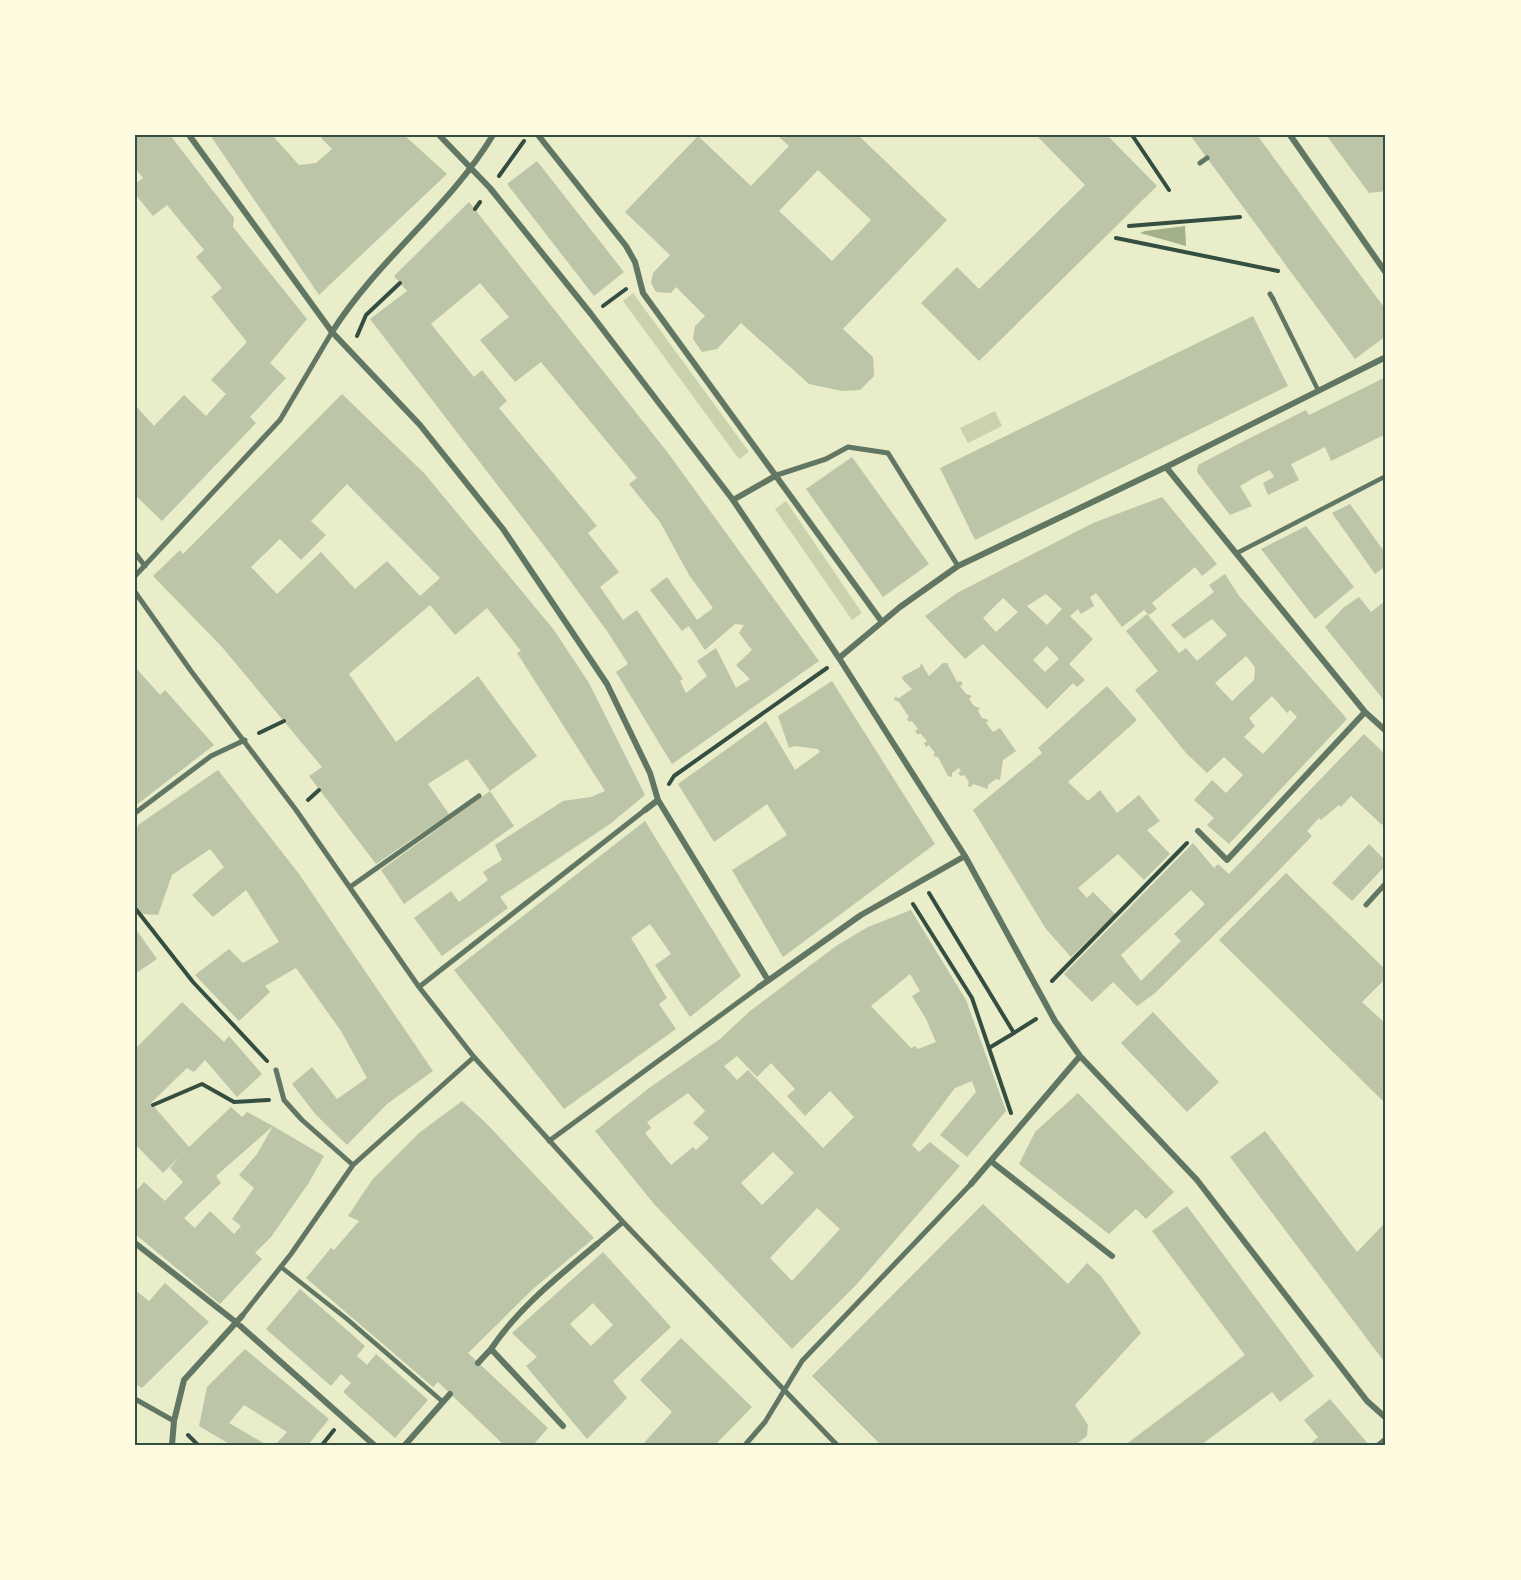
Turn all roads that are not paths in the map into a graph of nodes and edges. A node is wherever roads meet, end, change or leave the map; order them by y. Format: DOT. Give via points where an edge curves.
graph roads {
  1 [pos="189,135"];
  2 [pos="439,135"];
  3 [pos="493,135"];
  4 [pos="538,135"];
  5 [pos="1290,135"];
  6 [pos="1207,159"];
  7 [pos="1200,163"];
  8 [pos="473,167"];
  9 [pos="1386,273"];
  10 [pos="1272,296"];
  11 [pos="332,332"];
  12 [pos="1386,357"];
  13 [pos="1318,390"];
  14 [pos="1166,467"];
  15 [pos="777,475"];
  16 [pos="1386,476"];
  17 [pos="733,500"];
  18 [pos="135,553"];
  19 [pos="1237,554"];
  20 [pos="145,566"];
  21 [pos="958,566"];
  22 [pos="135,576"];
  23 [pos="135,592"];
  24 [pos="882,622"];
  25 [pos="839,658"];
  26 [pos="1365,712"];
  27 [pos="1386,731"];
  28 [pos="245,740"];
  29 [pos="479,796"];
  30 [pos="658,800"];
  31 [pos="645,810"];
  32 [pos="135,813"];
  33 [pos="1198,831"];
  34 [pos="965,856"];
  35 [pos="1386,883"];
  36 [pos="350,887"];
  37 [pos="1366,904"];
  38 [pos="768,980"];
  39 [pos="419,987"];
  40 [pos="759,987"];
  41 [pos="1080,1056"];
  42 [pos="474,1057"];
  43 [pos="276,1070"];
  44 [pos="549,1141"];
  45 [pos="992,1162"];
  46 [pos="353,1165"];
  47 [pos="971,1184"];
  48 [pos="623,1222"];
  49 [pos="135,1243"];
  50 [pos="597,1244"];
  51 [pos="1112,1256"];
  52 [pos="281,1267"];
  53 [pos="242,1316"];
  54 [pos="237,1323"];
  55 [pos="491,1349"];
  56 [pos="478,1363"];
  57 [pos="784,1392"];
  58 [pos="450,1394"];
  59 [pos="135,1399"];
  60 [pos="442,1402"];
  61 [pos="1386,1418"];
  62 [pos="174,1421"];
  63 [pos="562,1426"];
  64 [pos="1386,1439"];
  65 [pos="172,1445"];
  66 [pos="374,1445"];
  67 [pos="405,1445"];
  68 [pos="746,1445"];
  69 [pos="837,1445"];
  70 [pos="1380,1445"];
  1 -- 11 [label="street"];
  2 -- 8 [label="street"];
  3 -- 8 [label="street"];
  4 -- 15 [label="street" via="626,246 635,262 643,293"];
  5 -- 9 [label="street"];
  6 -- 7 [label="street"];
  8 -- 11 [label="street" via="352,299"];
  8 -- 17 [label="street"];
  10 -- 13 [label="lane"];
  11 -- 20 [label="street" via="280,420"];
  11 -- 30 [label="street" via="420,425 484,502 540,582 606,684 650,773"];
  12 -- 13 [label="street"];
  13 -- 14 [label="street"];
  14 -- 19 [label="street"];
  14 -- 21 [label="street"];
  15 -- 17 [label="street"];
  15 -- 21 [label="street" via="826,459 848,447 888,453"];
  15 -- 24 [label="street"];
  16 -- 19 [label="lane"];
  17 -- 25 [label="street"];
  18 -- 20 [label="street"];
  19 -- 26 [label="street"];
  20 -- 22 [label="street"];
  21 -- 24 [label="street"];
  23 -- 28 [label="street"];
  24 -- 25 [label="street"];
  25 -- 34 [label="street"];
  26 -- 27 [label="street"];
  26 -- 33 [label="street" via="1227,860"];
  28 -- 32 [label="street" via="211,756"];
  28 -- 36 [label="street"];
  29 -- 36 [label="street"];
  30 -- 31 [label="street"];
  30 -- 38 [label="street"];
  31 -- 39 [label="street"];
  34 -- 38 [label="street" via="861,915"];
  34 -- 41 [label="street" via="1055,1021"];
  35 -- 37 [label="street"];
  36 -- 39 [label="street"];
  38 -- 40 [label="street"];
  39 -- 42 [label="street"];
  40 -- 44 [label="street"];
  41 -- 45 [label="street" via="1016,1128"];
  41 -- 61 [label="street" via="1197,1180 1367,1401"];
  42 -- 44 [label="street"];
  42 -- 46 [label="street"];
  43 -- 46 [label="street" via="284,1100"];
  44 -- 48 [label="street"];
  45 -- 47 [label="street"];
  45 -- 51 [label="street"];
  46 -- 52 [label="street"];
  47 -- 57 [label="street" via="802,1361"];
  48 -- 50 [label="street"];
  48 -- 57 [label="street"];
  49 -- 54 [label="street"];
  50 -- 55 [label="street" via="538,1295 506,1327"];
  52 -- 53 [label="street"];
  52 -- 60 [label="lane"];
  53 -- 54 [label="street"];
  54 -- 62 [label="street" via="184,1380"];
  54 -- 66 [label="street"];
  55 -- 56 [label="street"];
  55 -- 63 [label="street"];
  57 -- 68 [label="street"];
  57 -- 69 [label="street"];
  58 -- 60 [label="street"];
  59 -- 62 [label="street"];
  60 -- 67 [label="street"];
  62 -- 65 [label="street"];
  64 -- 70 [label="street"];
}
